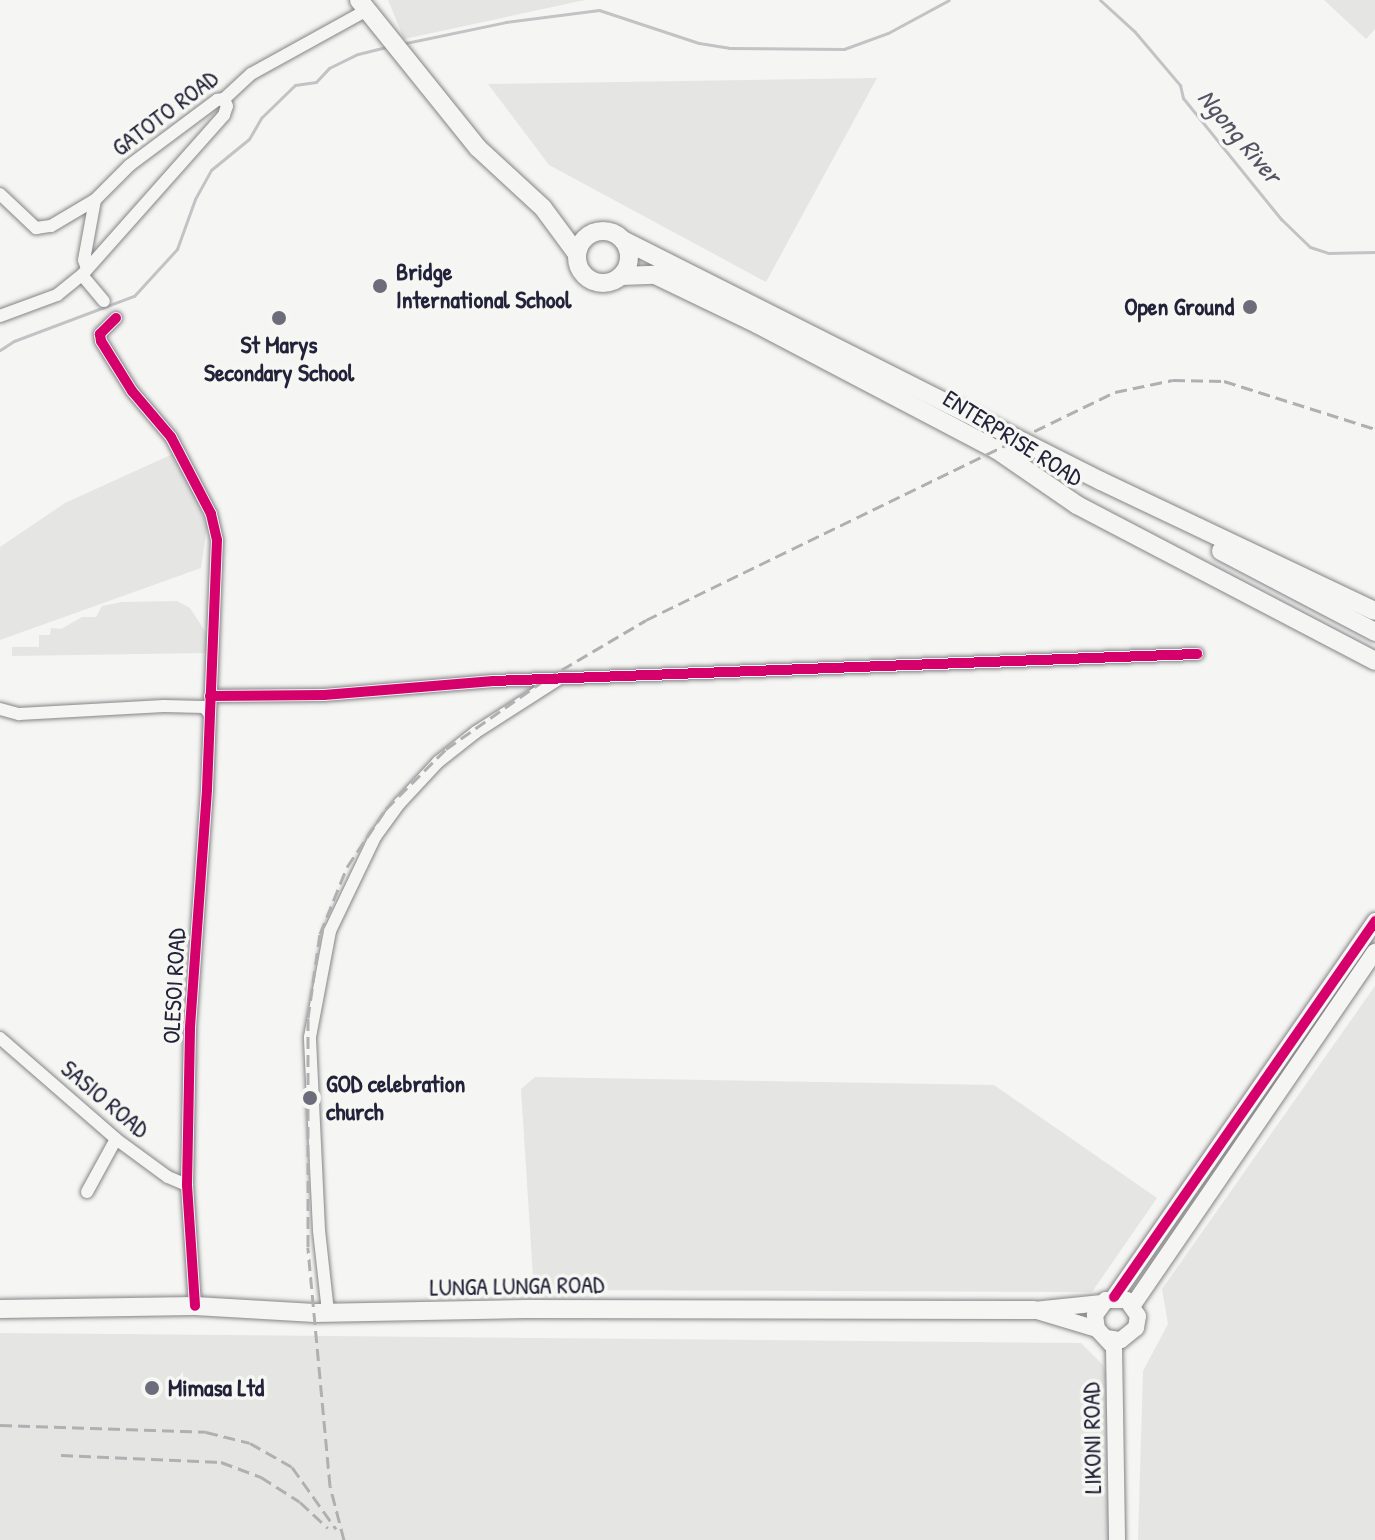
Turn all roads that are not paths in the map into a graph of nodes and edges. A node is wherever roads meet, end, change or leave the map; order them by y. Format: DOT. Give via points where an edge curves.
graph roads {
  1 [pos="363,5"];
  2 [pos="224,99"];
  3 [pos="0,194"];
  4 [pos="95,200"];
  5 [pos="543,208"];
  6 [pos="597,231"];
  7 [pos="625,241"];
  8 [pos="577,254"];
  9 [pos="85,272"];
  10 [pos="621,276"];
  11 [pos="104,301"];
  12 [pos="0,316"];
  13 [pos="116,318"];
  14 [pos="1101,481"];
  15 [pos="1077,505"];
  16 [pos="1375,611"];
  17 [pos="1375,632"];
  18 [pos="1375,647"];
  19 [pos="1197,654"];
  20 [pos="1375,661"];
  21 [pos="557,680"];
  22 [pos="210,696"];
  23 [pos="0,709"];
  24 [pos="209,713"];
  25 [pos="1375,921"];
  26 [pos="1375,952"];
  27 [pos="0,1038"];
  28 [pos="116,1139"];
  29 [pos="187,1185"];
  30 [pos="87,1192"];
  31 [pos="1108,1300"];
  32 [pos="1133,1305"];
  33 [pos="195,1306"];
  34 [pos="0,1309"];
  35 [pos="1034,1310"];
  36 [pos="328,1312"];
  37 [pos="1101,1333"];
  38 [pos="1128,1337"];
  39 [pos="1117,1540"];
  40 [pos="1124,1540"];
  1 -- 2 [label="street, GATOTO ROAD" via="251,74"];
  1 -- 5 [label="main road" via="478,148"];
  2 -- 4 [label="street, GATOTO ROAD" via="130,165"];
  2 -- 9 [label="street" via="224,115"];
  3 -- 4 [label="street, GATOTO ROAD" via="40,229"];
  4 -- 9 [label="street"];
  5 -- 6 [label="main road" via="572,225"];
  5 -- 8 [label="main road"];
  6 -- 7 [label="main road" via="609,231"];
  6 -- 8 [label="main road" via="585,237"];
  7 -- 10 [label="main road" via="630,259"];
  7 -- 14 [label="main road, ENTERPRISE ROAD"];
  8 -- 10 [label="main road" via="582,272 591,280 604,283"];
  9 -- 11 [label="street"];
  9 -- 12 [label="street" via="57,295"];
  10 -- 15 [label="main road, ENTERPRISE ROAD" via="655,275 757,324 997,450"];
  13 -- 22 [label="street, OLESOI ROAD" via="100,334 101,341 132,391 171,437 211,514 217,540"];
  14 -- 16 [label="main road, ENTERPRISE ROAD"];
  14 -- 17 [label="main road" via="1126,501"];
  15 -- 18 [label="main road" via="1134,524"];
  15 -- 20 [label="main road, ENTERPRISE ROAD"];
  19 -- 21 [label="street"];
  21 -- 22 [label="street" via="324,695"];
  21 -- 36 [label="street" via="476,732 438,762 399,804 375,837 330,931 310,1037"];
  22 -- 24 [label="street, OLESOI ROAD"];
  23 -- 24 [label="street" via="19,714 164,706 204,707"];
  24 -- 29 [label="street, OLESOI ROAD" via="190,1029"];
  25 -- 31 [label="street"];
  26 -- 32 [label="street"];
  27 -- 28 [label="street, SASIO ROAD"];
  28 -- 29 [label="street, SASIO ROAD" via="158,1171"];
  28 -- 30 [label="street"];
  29 -- 33 [label="street, OLESOI ROAD"];
  31 -- 32 [label="street"];
  31 -- 35 [label="street, LUNGA LUNGA ROAD"];
  31 -- 37 [label="street" via="1095,1315"];
  32 -- 38 [label="street" via="1138,1322"];
  33 -- 34 [label="main road, LUNGA LUNGA ROAD"];
  33 -- 36 [label="main road, LUNGA LUNGA ROAD"];
  35 -- 36 [label="main road, LUNGA LUNGA ROAD"];
  35 -- 37 [label="street, LUNGA LUNGA ROAD"];
  37 -- 38 [label="street" via="1115,1341"];
  37 -- 39 [label="street, LIKONI ROAD" via="1114,1347"];
  38 -- 40 [label="street, LIKONI ROAD" via="1122,1384"];
}
